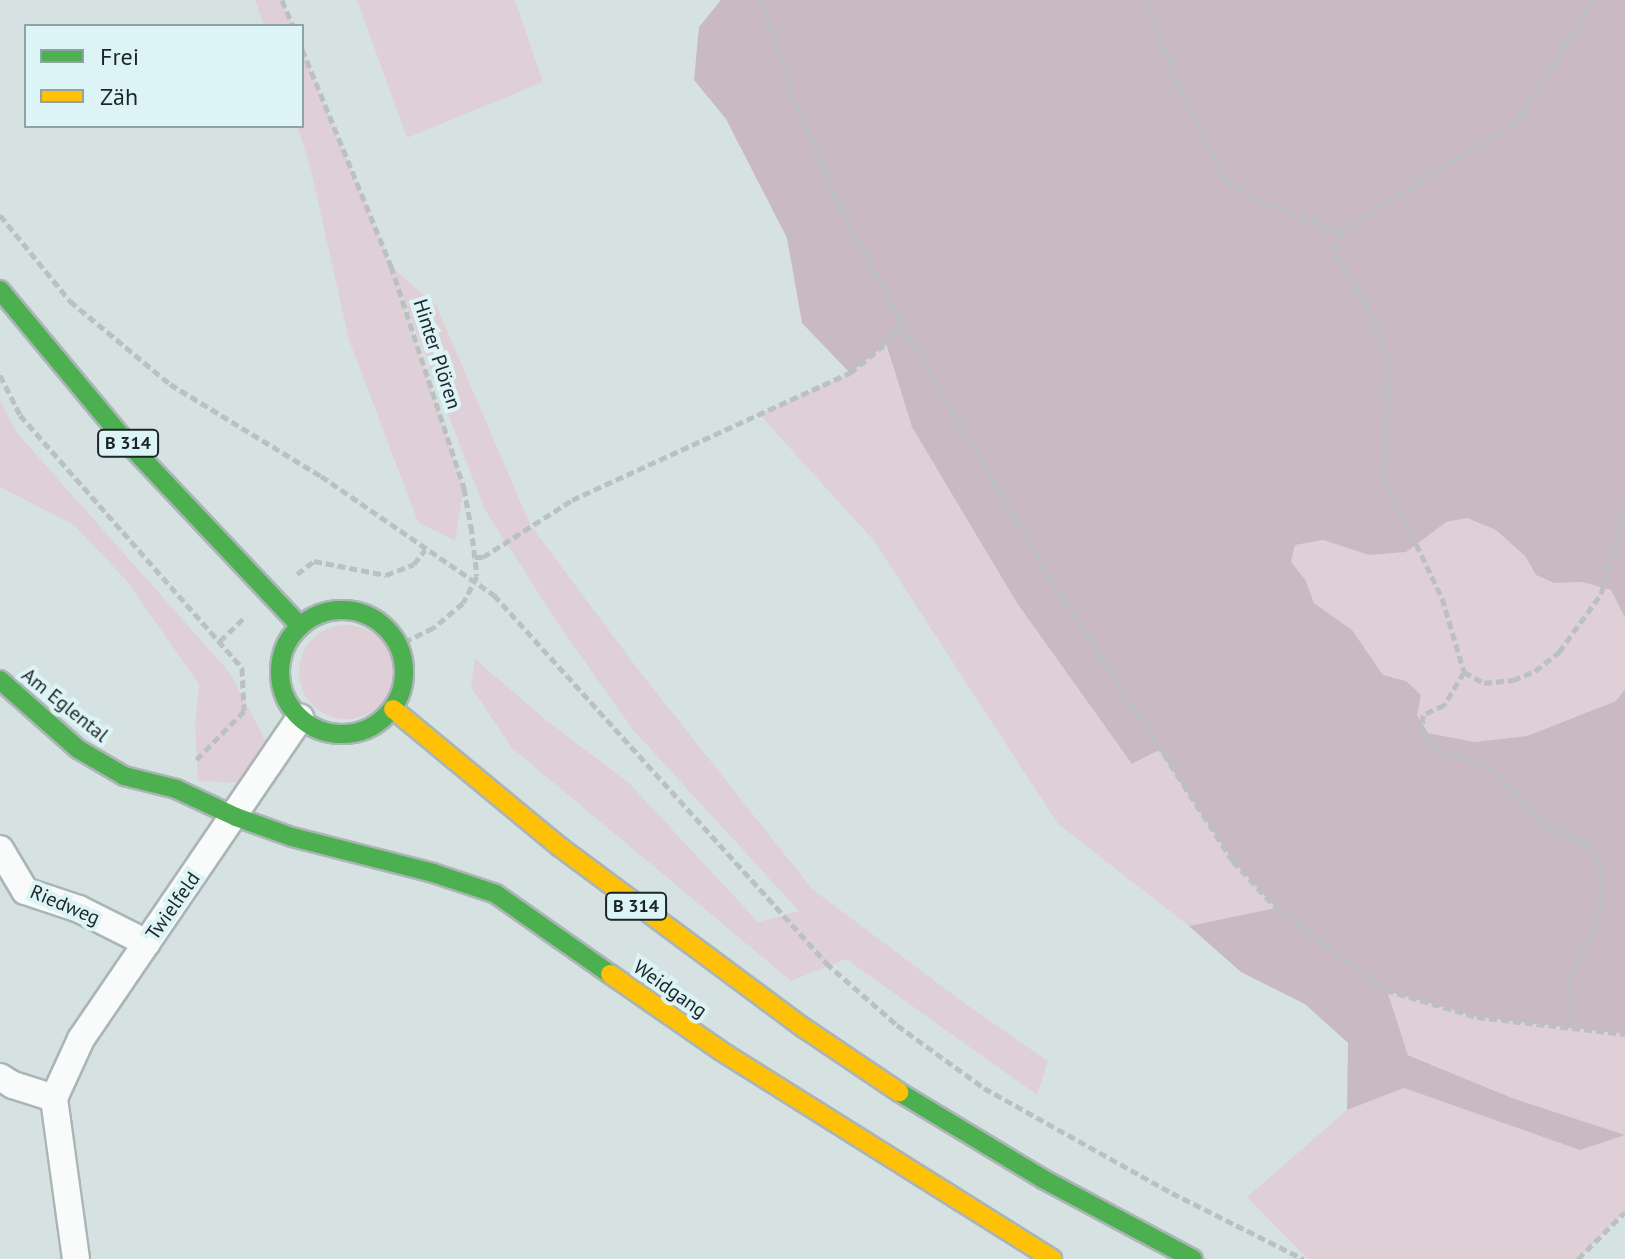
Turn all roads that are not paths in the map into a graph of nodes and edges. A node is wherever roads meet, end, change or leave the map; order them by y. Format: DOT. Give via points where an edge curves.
graph roads {
  1 [pos="0,290"];
  2 [pos="300,626"];
  3 [pos="0,680"];
  4 [pos="393,709"];
  5 [pos="300,718"];
  6 [pos="236,817"];
  7 [pos="0,849"];
  8 [pos="147,943"];
  9 [pos="0,1077"];
  10 [pos="54,1098"];
  11 [pos="76,1259"];
  12 [pos="1052,1259"];
  13 [pos="1193,1259"];
  1 -- 2 [label="main road, B 314" via="122,437"];
  2 -- 4 [label="main road" via="335,610 372,617 387,629 398,645 405,678"];
  2 -- 5 [label="main road" via="289,640 280,672 282,690"];
  3 -- 6 [label="main road, Am Eglental" via="78,749 124,776 176,789"];
  4 -- 5 [label="main road" via="373,725 349,734 332,733"];
  4 -- 13 [label="main road, B 314" via="570,856 804,1028 1043,1179"];
  5 -- 6 [label="street, Twielfeld"];
  6 -- 8 [label="street, Twielfeld"];
  6 -- 12 [label="main road, Weidgang" via="496,894 721,1051"];
  7 -- 8 [label="street, Riedweg" via="25,891 79,909"];
  8 -- 10 [label="street, Twielfeld" via="81,1039"];
  9 -- 10 [label="street"];
  10 -- 11 [label="street"];
}
